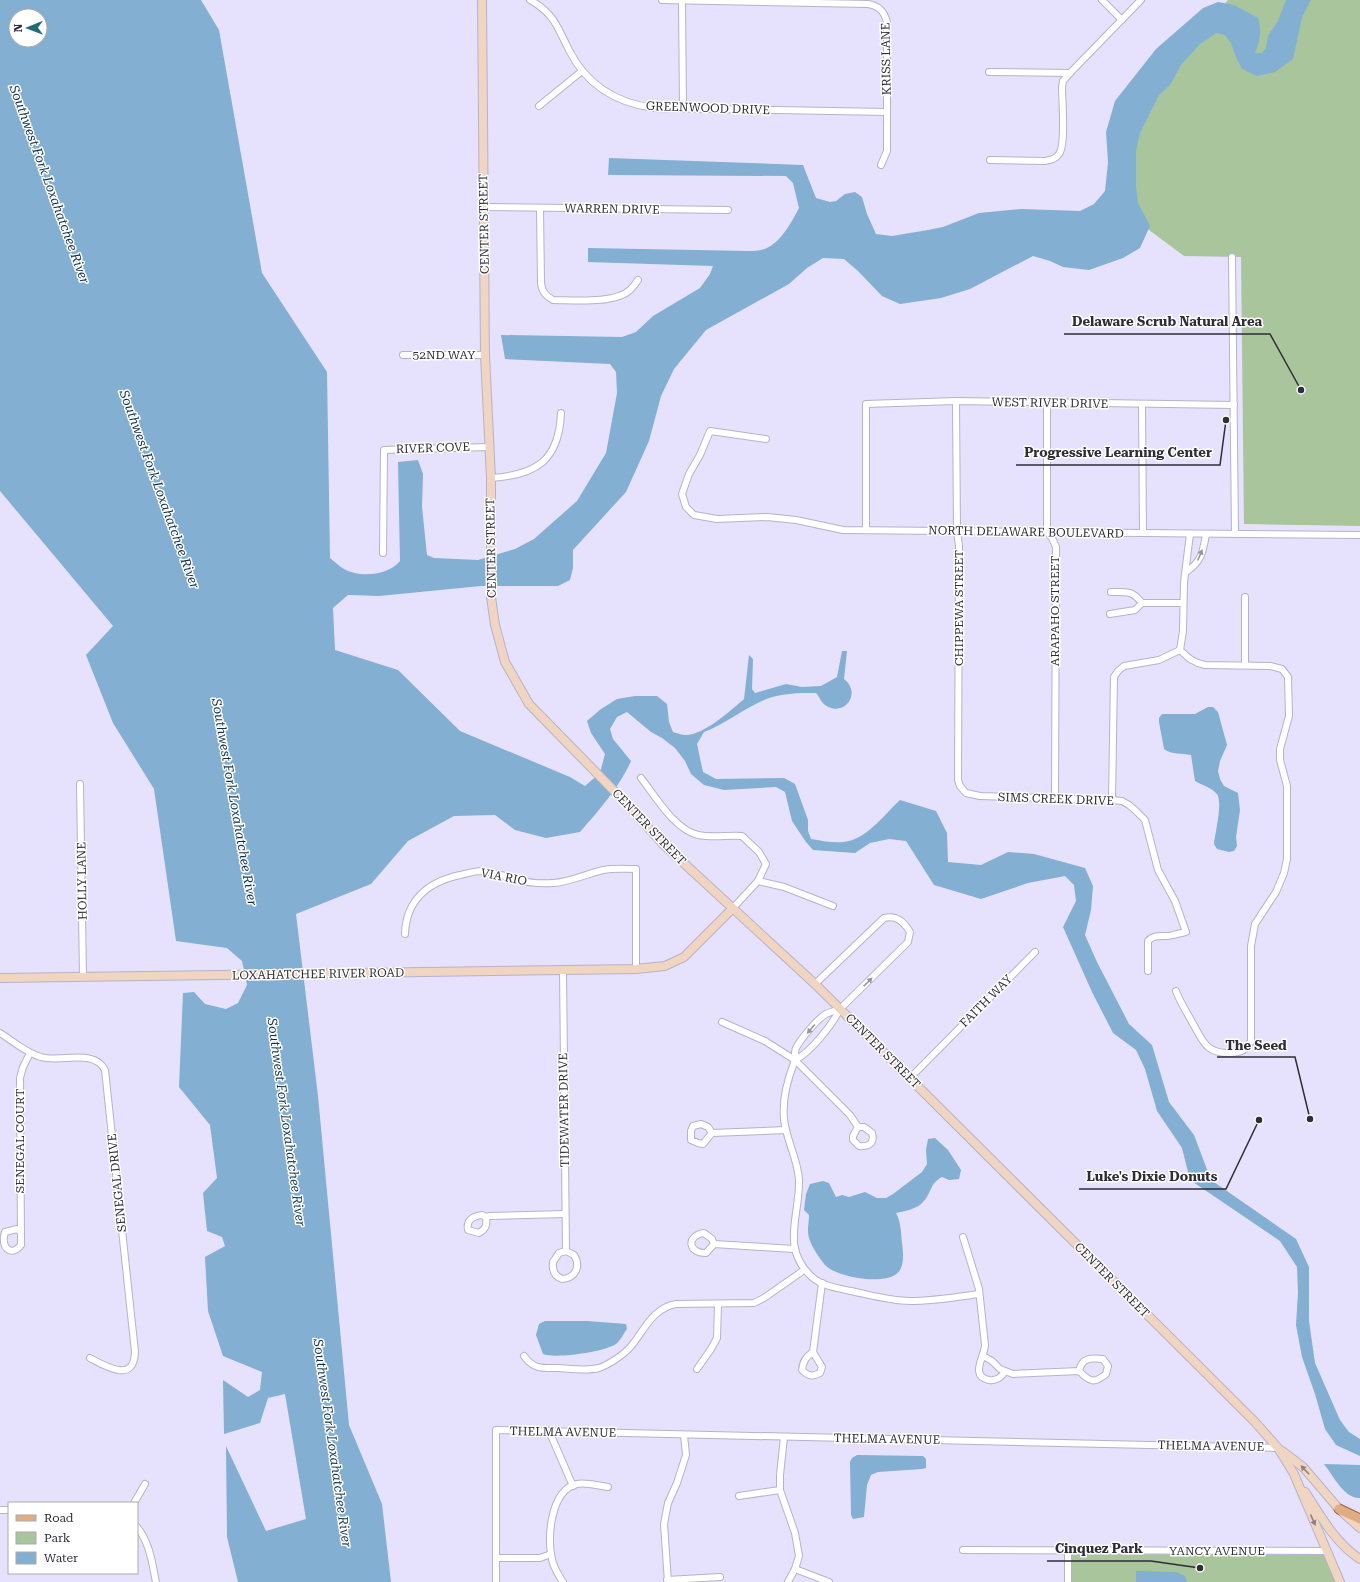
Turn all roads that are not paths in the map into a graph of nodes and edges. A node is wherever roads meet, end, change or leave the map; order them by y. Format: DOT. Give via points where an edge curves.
graph roads {
  1 [pos="482,0"];
  2 [pos="530,0"];
  3 [pos="662,0"];
  4 [pos="1102,0"];
  5 [pos="1141,0"];
  6 [pos="682,1"];
  7 [pos="1122,20"];
  8 [pos="582,71"];
  9 [pos="989,72"];
  10 [pos="1070,73"];
  11 [pos="539,106"];
  12 [pos="682,109"];
  13 [pos="887,112"];
  14 [pos="990,160"];
  15 [pos="881,165"];
  16 [pos="484,207"];
  17 [pos="540,208"];
  18 [pos="728,210"];
  19 [pos="1232,257"];
  20 [pos="638,280"];
  21 [pos="403,355"];
  22 [pos="485,355"];
  23 [pos="956,401"];
  24 [pos="1047,403"];
  25 [pos="1142,404"];
  26 [pos="1234,405"];
  27 [pos="561,413"];
  28 [pos="766,438"];
  29 [pos="489,447"];
  30 [pos="491,478"];
  31 [pos="866,530"];
  32 [pos="957,531"];
  33 [pos="1047,532"];
  34 [pos="1143,533"];
  35 [pos="1190,534"];
  36 [pos="1206,534"];
  37 [pos="1235,534"];
  38 [pos="1360,535"];
  39 [pos="383,553"];
  40 [pos="1186,572"];
  41 [pos="1111,592"];
  42 [pos="1245,597"];
  43 [pos="1142,603"];
  44 [pos="1184,603"];
  45 [pos="1110,614"];
  46 [pos="1180,650"];
  47 [pos="1245,665"];
  48 [pos="642,778"];
  49 [pos="80,784"];
  50 [pos="963,790"];
  51 [pos="1055,798"];
  52 [pos="1112,800"];
  53 [pos="758,881"];
  54 [pos="833,906"];
  55 [pos="732,909"];
  56 [pos="405,934"];
  57 [pos="1035,952"];
  58 [pos="636,969"];
  59 [pos="563,970"];
  60 [pos="1148,971"];
  61 [pos="83,977"];
  62 [pos="0,978"];
  63 [pos="815,984"];
  64 [pos="1176,991"];
  65 [pos="840,1009"];
  66 [pos="722,1022"];
  67 [pos="0,1033"];
  68 [pos="30,1052"];
  69 [pos="795,1060"];
  70 [pos="910,1078"];
  71 [pos="858,1127"];
  72 [pos="786,1130"];
  73 [pos="712,1133"];
  74 [pos="565,1214"];
  75 [pos="486,1217"];
  76 [pos="21,1232"];
  77 [pos="963,1237"];
  78 [pos="714,1244"];
  79 [pos="794,1249"];
  80 [pos="566,1251"];
  81 [pos="804,1270"];
  82 [pos="822,1283"];
  83 [pos="979,1294"];
  84 [pos="718,1304"];
  85 [pos="813,1352"];
  86 [pos="524,1356"];
  87 [pos="983,1356"];
  88 [pos="90,1358"];
  89 [pos="697,1369"];
  90 [pos="1080,1371"];
  91 [pos="1005,1372"];
  92 [pos="549,1431"];
  93 [pos="684,1434"];
  94 [pos="784,1437"];
  95 [pos="1278,1448"];
  96 [pos="1294,1474"];
  97 [pos="145,1484"];
  98 [pos="573,1486"];
  99 [pos="608,1487"];
  100 [pos="780,1490"];
  101 [pos="739,1496"];
  102 [pos="135,1502"];
  103 [pos="1339,1509"];
  104 [pos="1360,1519"];
  105 [pos="138,1528"];
  106 [pos="1360,1528"];
  107 [pos="963,1550"];
  108 [pos="1327,1551"];
  109 [pos="1068,1552"];
  110 [pos="552,1554"];
  111 [pos="496,1558"];
  112 [pos="1360,1559"];
  113 [pos="795,1568"];
  114 [pos="720,1577"];
  115 [pos="668,1581"];
  116 [pos="156,1582"];
  117 [pos="496,1582"];
  118 [pos="563,1582"];
  119 [pos="788,1582"];
  120 [pos="829,1582"];
  121 [pos="1068,1582"];
  122 [pos="1340,1582"];
  1 -- 16 [label="street, CENTER STREET"];
  2 -- 8 [label="street, GREENWOOD DRIVE" via="540,6 555,22"];
  3 -- 6 [label="street, KRISS LANE"];
  4 -- 7 [label="street"];
  5 -- 7 [label="street"];
  6 -- 12 [label="street"];
  6 -- 13 [label="street, KRISS LANE" via="868,4 878,7 883,11 887,22"];
  7 -- 10 [label="street"];
  8 -- 11 [label="street"];
  8 -- 12 [label="street, GREENWOOD DRIVE" via="604,91 628,103 654,108"];
  9 -- 10 [label="street"];
  10 -- 14 [label="street" via="1063,81 1062,87 1062,144 1059,154 1045,161"];
  12 -- 13 [label="street, GREENWOOD DRIVE"];
  13 -- 15 [label="street, KRISS LANE" via="887,152"];
  16 -- 17 [label="street, WARREN DRIVE"];
  16 -- 22 [label="street, CENTER STREET"];
  17 -- 18 [label="street, WARREN DRIVE"];
  17 -- 20 [label="street" via="541,283 544,294 548,297 553,300 613,298 630,291"];
  19 -- 26 [label="street"];
  21 -- 22 [label="street, 52ND WAY"];
  22 -- 29 [label="street, CENTER STREET"];
  23 -- 24 [label="street, WEST RIVER DRIVE"];
  23 -- 31 [label="street, WEST RIVER DRIVE" via="866,404"];
  23 -- 32 [label="street, CHIPPEWA STREET"];
  24 -- 25 [label="street, WEST RIVER DRIVE"];
  24 -- 33 [label="street, ARAPAHO STREET"];
  25 -- 26 [label="street, WEST RIVER DRIVE"];
  25 -- 34 [label="street"];
  26 -- 37 [label="street"];
  27 -- 30 [label="street" via="558,439 544,460 529,472 511,477"];
  28 -- 31 [label="street, NORTH DELAWARE BOULEVARD" via="710,431 682,494 686,508 694,515 717,520 768,517 843,530"];
  29 -- 30 [label="street, CENTER STREET"];
  29 -- 39 [label="street, RIVER COVE" via="384,450"];
  30 -- 55 [label="street, CENTER STREET" via="491,588 495,625 505,662 529,704 664,844"];
  31 -- 32 [label="street, NORTH DELAWARE BOULEVARD"];
  32 -- 33 [label="street, NORTH DELAWARE BOULEVARD"];
  32 -- 50 [label="street, CHIPPEWA STREET" via="958,780"];
  33 -- 34 [label="street, NORTH DELAWARE BOULEVARD"];
  33 -- 51 [label="street, ARAPAHO STREET" via="1056,547"];
  34 -- 35 [label="street, NORTH DELAWARE BOULEVARD"];
  35 -- 36 [label="street, NORTH DELAWARE BOULEVARD"];
  35 -- 40 [label="street"];
  36 -- 37 [label="street, NORTH DELAWARE BOULEVARD"];
  40 -- 36 [label="street, one-way" via="1196,565"];
  37 -- 38 [label="street, NORTH DELAWARE BOULEVARD"];
  40 -- 44 [label="street"];
  41 -- 43 [label="street" via="1129,592"];
  42 -- 47 [label="street"];
  43 -- 44 [label="street"];
  43 -- 45 [label="street" via="1135,610"];
  44 -- 46 [label="street"];
  46 -- 47 [label="street" via="1195,663"];
  46 -- 52 [label="street" via="1159,660 1124,666 1114,677"];
  47 -- 64 [label="street" via="1282,669 1288,677 1288,716 1280,749 1280,760 1287,786 1286,859 1276,892 1253,931 1251,1041 1248,1047 1240,1052 1228,1053 1217,1052 1205,1046"];
  48 -- 53 [label="street" via="666,811 687,830 699,835 742,836 759,852 766,864"];
  49 -- 61 [label="street, HOLLY LANE"];
  50 -- 51 [label="street, SIMS CREEK DRIVE" via="970,795 980,796"];
  51 -- 52 [label="street, SIMS CREEK DRIVE"];
  52 -- 60 [label="street, SIMS CREEK DRIVE" via="1129,805 1145,820 1158,870 1177,904 1186,932 1172,936 1156,936 1148,941"];
  53 -- 54 [label="street" via="784,887"];
  53 -- 55 [label="street"];
  55 -- 58 [label="street, LOXAHATCHEE RIVER ROAD" via="684,957 665,966"];
  55 -- 63 [label="street, CENTER STREET"];
  56 -- 58 [label="street, VIA RIO" via="412,904 434,885 451,877 479,871 528,882 555,883 603,870 636,869"];
  57 -- 70 [label="street, FAITH WAY"];
  58 -- 59 [label="street, LOXAHATCHEE RIVER ROAD"];
  59 -- 61 [label="street, LOXAHATCHEE RIVER ROAD"];
  59 -- 74 [label="street, TIDEWATER DRIVE"];
  61 -- 62 [label="street, LOXAHATCHEE RIVER ROAD"];
  63 -- 65 [label="street, CENTER STREET"];
  65 -- 63 [label="street, one-way" via="908,942 910,932 905,923 896,917 884,918"];
  65 -- 69 [label="street" via="834,1021 803,1056"];
  65 -- 69 [label="street, one-way" via="824,1014 811,1028 796,1049"];
  65 -- 70 [label="street, CENTER STREET"];
  66 -- 69 [label="street" via="765,1041"];
  67 -- 68 [label="street, SENEGAL DRIVE"];
  68 -- 76 [label="street, SENEGAL COURT" via="20,1078"];
  68 -- 88 [label="street, SENEGAL DRIVE" via="46,1059 93,1059 105,1070 135,1352 130,1367 120,1371"];
  69 -- 71 [label="street" via="850,1115"];
  69 -- 72 [label="street" via="785,1092"];
  70 -- 95 [label="street, CENTER STREET"];
  72 -- 73 [label="street"];
  72 -- 79 [label="street" via="798,1178"];
  74 -- 75 [label="street"];
  74 -- 80 [label="street, TIDEWATER DRIVE"];
  77 -- 83 [label="street"];
  78 -- 79 [label="street"];
  79 -- 81 [label="street"];
  80 -- 80 [label="street" via="574,1255 578,1266 574,1275 562,1279 554,1272 553,1262 557,1255"];
  81 -- 82 [label="street"];
  81 -- 84 [label="street" via="760,1301 749,1304"];
  82 -- 83 [label="street" via="893,1300 909,1301"];
  82 -- 85 [label="street"];
  83 -- 87 [label="street" via="985,1345"];
  84 -- 86 [label="street" via="676,1304 664,1307 655,1314 628,1350 600,1367 540,1368 529,1364"];
  84 -- 89 [label="street" via="717,1338"];
  87 -- 91 [label="street"];
  87 -- 91 [label="street" via="978,1365 979,1371 986,1379 996,1380"];
  90 -- 90 [label="street" via="1091,1381 1096,1381 1106,1374 1108,1366 1103,1359 1092,1358 1085,1360"];
  90 -- 91 [label="street" via="1019,1375"];
  92 -- 93 [label="street, THELMA AVENUE"];
  92 -- 98 [label="street"];
  92 -- 111 [label="street, THELMA AVENUE" via="496,1430"];
  93 -- 94 [label="street, THELMA AVENUE"];
  93 -- 115 [label="street" via="686,1455 678,1483 668,1503 664,1524"];
  94 -- 95 [label="street, THELMA AVENUE"];
  94 -- 100 [label="street"];
  95 -- 96 [label="street, CENTER STREET"];
  103 -- 95 [label="street, CENTER STREET, one-way" via="1303,1467"];
  96 -- 108 [label="street, CENTER STREET, one-way"];
  96 -- 112 [label="street" via="1332,1534"];
  97 -- 102 [label="street"];
  98 -- 99 [label="street" via="578,1483"];
  98 -- 110 [label="street" via="559,1499 553,1511 550,1525"];
  100 -- 101 [label="street"];
  100 -- 113 [label="street" via="795,1533 798,1556"];
  103 -- 104 [label="main road"];
  103 -- 106 [label="street, CENTER STREET"];
  105 -- 116 [label="street" via="149,1549"];
  107 -- 109 [label="street, YANCY AVENUE"];
  108 -- 109 [label="street, YANCY AVENUE"];
  108 -- 122 [label="street, CENTER STREET"];
  109 -- 121 [label="street"];
  110 -- 111 [label="street" via="540,1558"];
  110 -- 118 [label="street" via="552,1562"];
  111 -- 117 [label="street"];
  113 -- 119 [label="street"];
  113 -- 120 [label="street"];
  114 -- 115 [label="street"];
}
